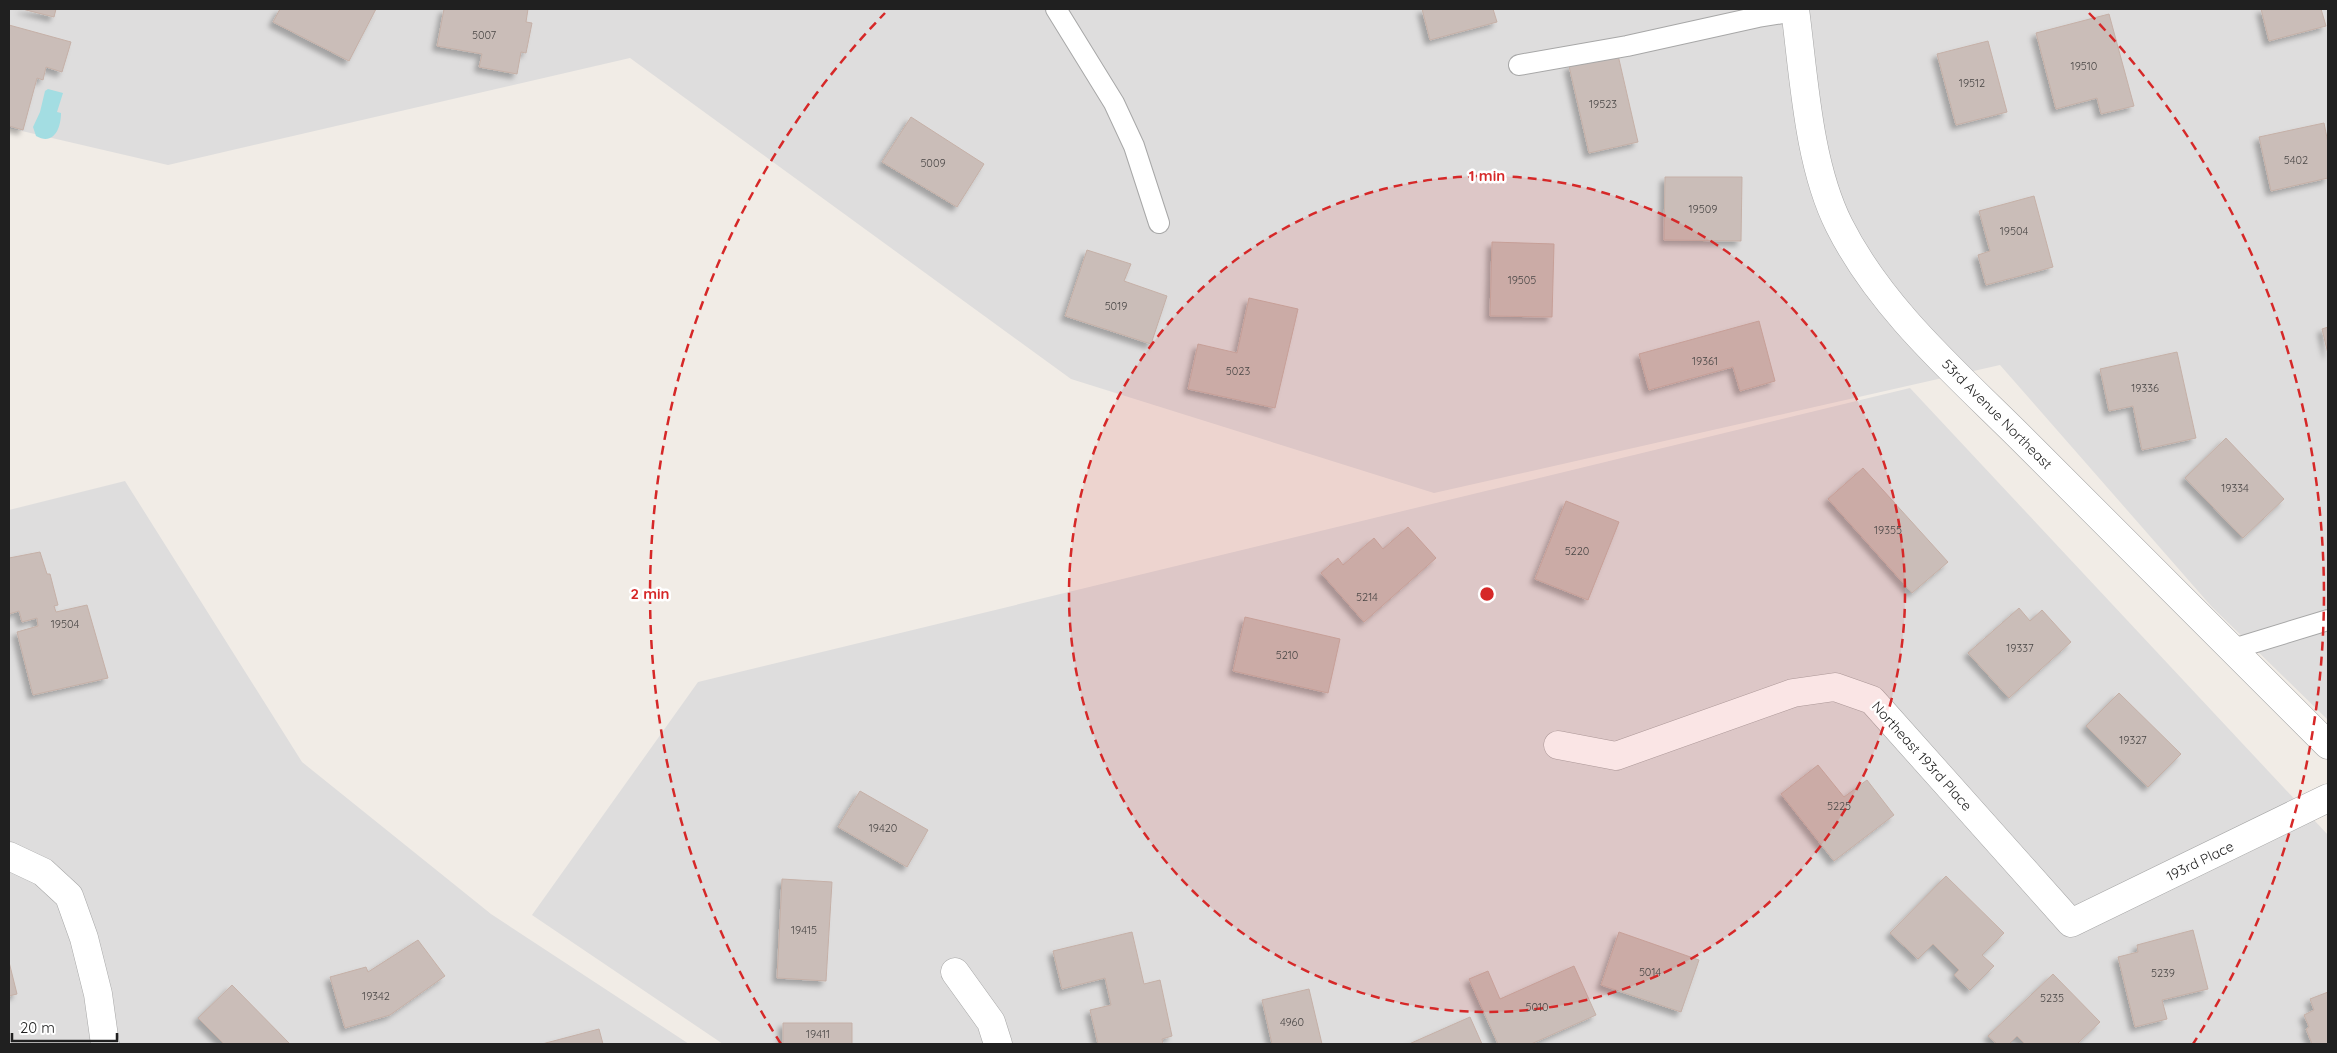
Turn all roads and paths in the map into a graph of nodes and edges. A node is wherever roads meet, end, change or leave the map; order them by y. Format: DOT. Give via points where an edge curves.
graph roads {
  1 [pos="1056,9"];
  2 [pos="1795,10"];
  3 [pos="1519,65"];
  4 [pos="1159,223"];
  5 [pos="2328,620"];
  6 [pos="2233,649"];
  7 [pos="1558,744"];
  8 [pos="2328,746"];
  9 [pos="2328,798"];
  10 [pos="9,856"];
  11 [pos="2071,923"];
  12 [pos="955,972"];
  13 [pos="105,1044"];
  14 [pos="998,1044"];
  1 -- 4 [label="lane" via="1114,103 1134,146"];
  2 -- 3 [label="lane"];
  2 -- 6 [label="street, 53rd Avenue Northeast" via="1809,120 1823,181 1839,224 1866,270 1932,348"];
  5 -- 6 [label="lane"];
  6 -- 8 [label="street, 53rd Avenue Northeast"];
  7 -- 11 [label="street, Northeast 193rd Place" via="1616,756 1793,693 1835,687 1872,700"];
  9 -- 11 [label="street, 193rd Place"];
  10 -- 13 [label="street" via="43,872 69,896 98,994"];
  12 -- 14 [label="street" via="991,1022"];
}
